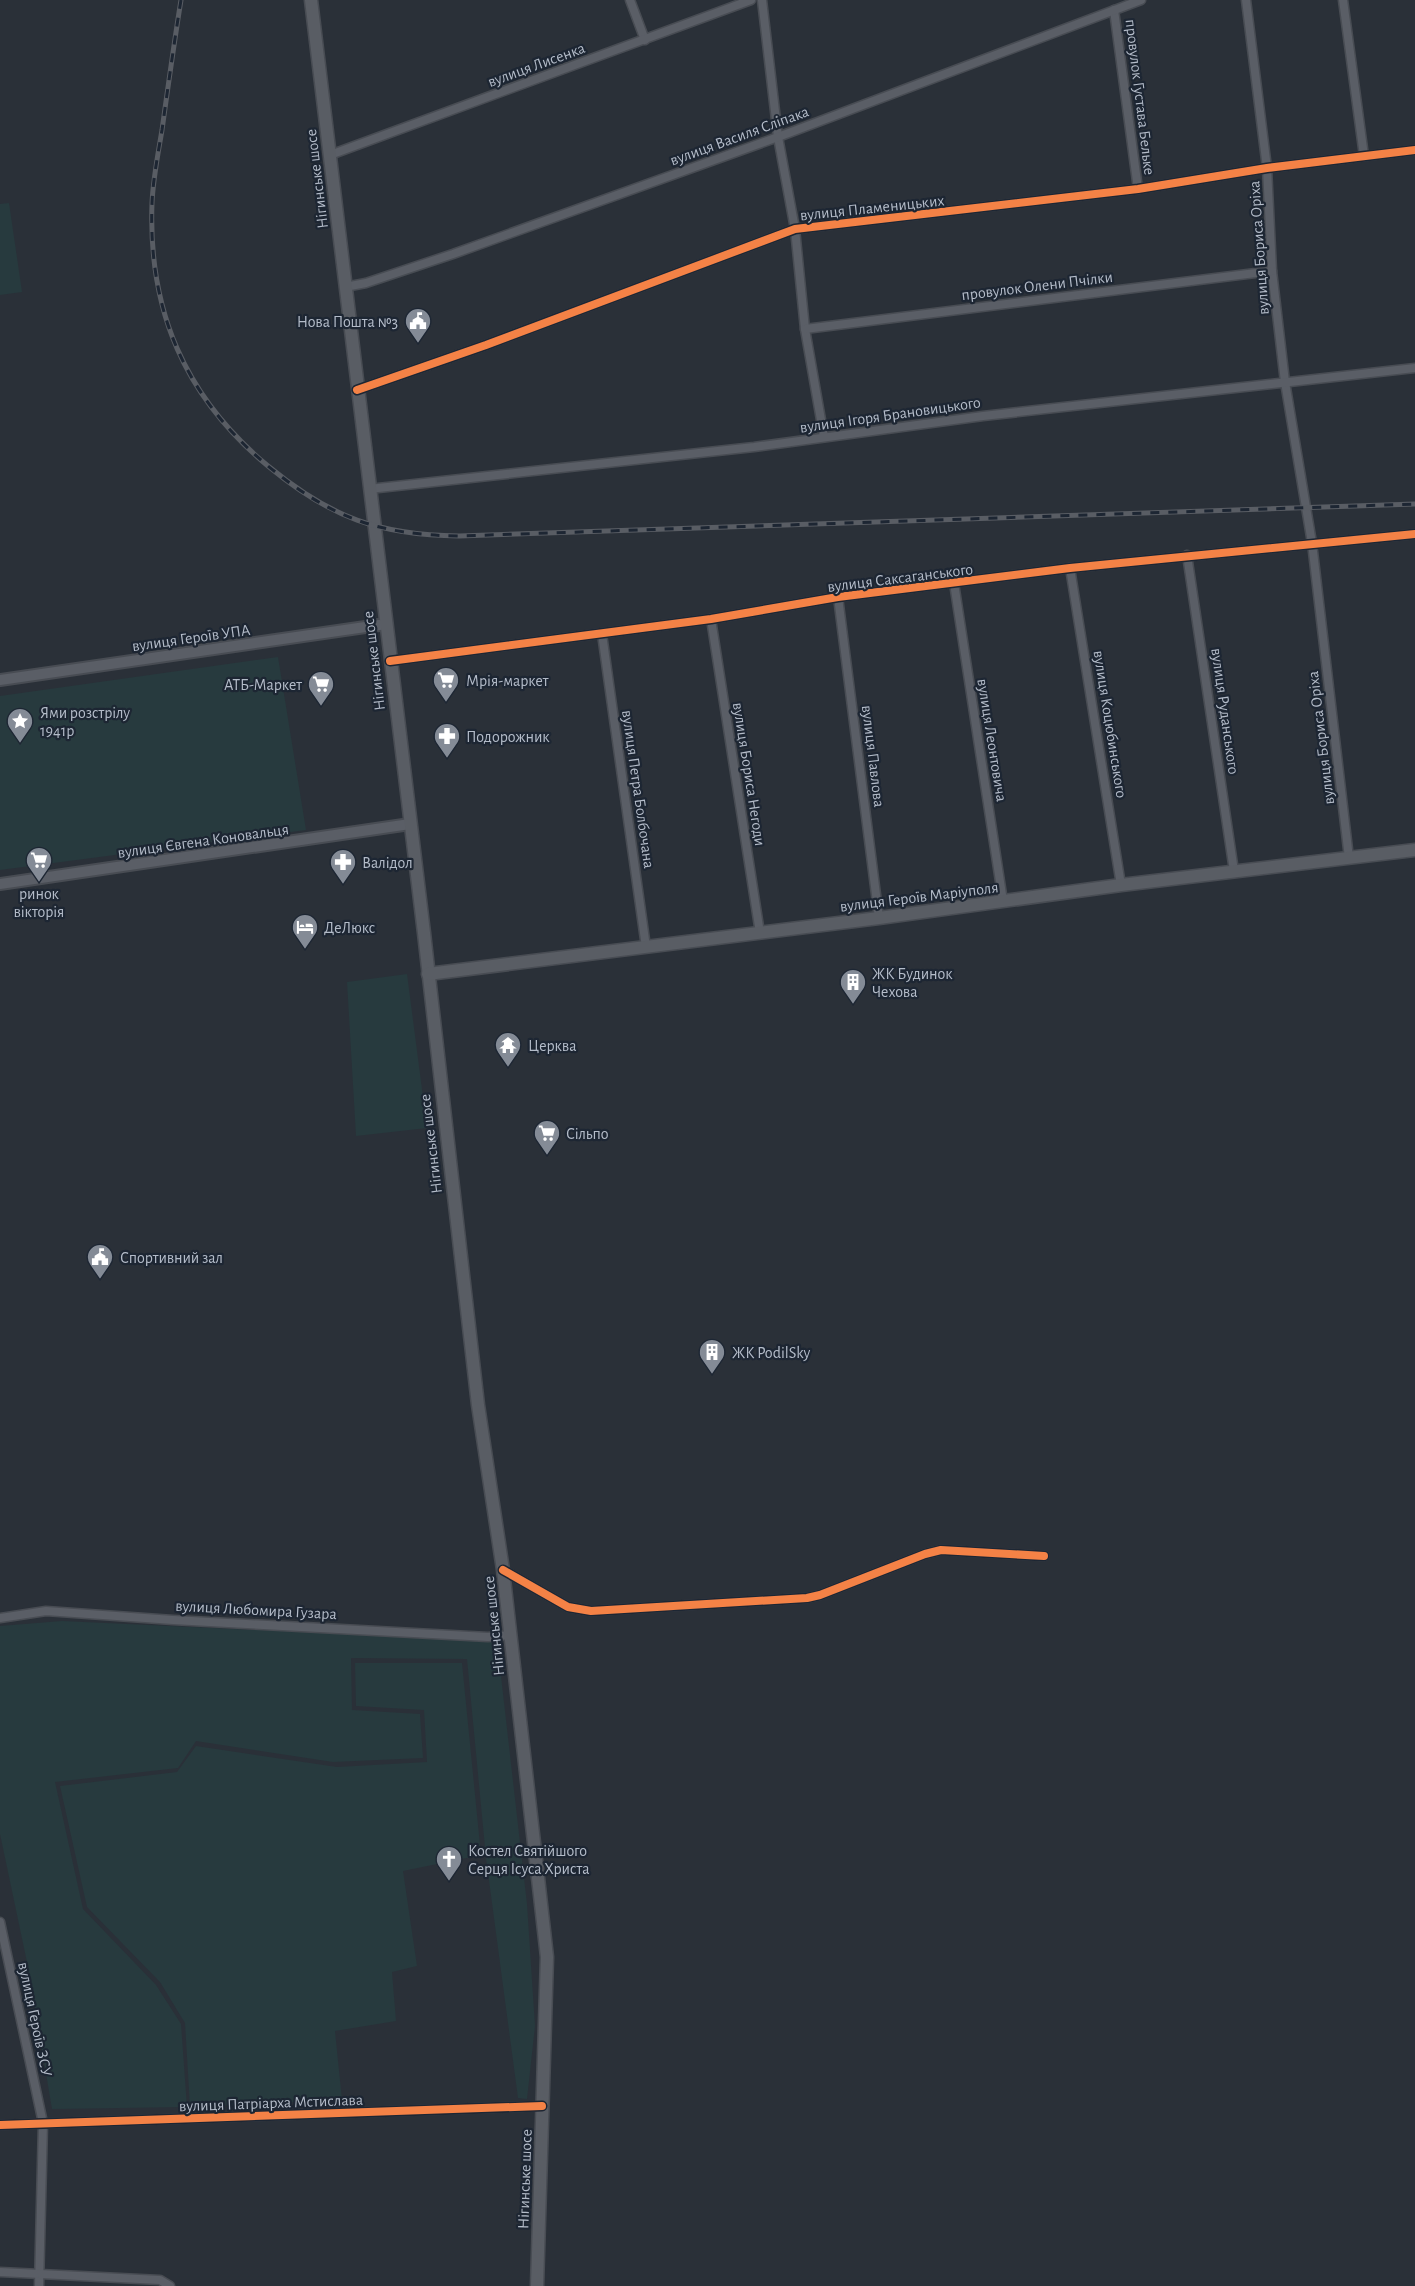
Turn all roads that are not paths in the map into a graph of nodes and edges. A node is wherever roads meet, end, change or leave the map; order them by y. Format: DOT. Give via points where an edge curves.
graph roads {
  1 [pos="311,0"];
  2 [pos="630,0"];
  3 [pos="751,0"];
  4 [pos="762,0"];
  5 [pos="1141,0"];
  6 [pos="1246,0"];
  7 [pos="1343,0"];
  8 [pos="1114,10"];
  9 [pos="645,40"];
  10 [pos="778,137"];
  11 [pos="1415,150"];
  12 [pos="330,155"];
  13 [pos="1364,156"];
  14 [pos="1267,168"];
  15 [pos="1138,189"];
  16 [pos="795,229"];
  17 [pos="1272,272"];
  18 [pos="345,287"];
  19 [pos="805,329"];
  20 [pos="1415,368"];
  21 [pos="1285,382"];
  22 [pos="357,390"];
  23 [pos="824,437"];
  24 [pos="369,489"];
  25 [pos="1415,534"];
  26 [pos="1312,543"];
  27 [pos="1187,555"];
  28 [pos="1070,568"];
  29 [pos="954,583"];
  30 [pos="838,597"];
  31 [pos="711,620"];
  32 [pos="386,624"];
  33 [pos="602,634"];
  34 [pos="390,661"];
  35 [pos="0,680"];
  36 [pos="410,824"];
  37 [pos="1415,850"];
  38 [pos="1349,858"];
  39 [pos="1234,871"];
  40 [pos="0,884"];
  41 [pos="1121,885"];
  42 [pos="1003,901"];
  43 [pos="879,918"];
  44 [pos="760,933"];
  45 [pos="646,947"];
  46 [pos="428,974"];
  47 [pos="1044,1556"];
  48 [pos="503,1570"];
  49 [pos="0,1618"];
  50 [pos="511,1635"];
  51 [pos="0,1922"];
  52 [pos="542,2106"];
  53 [pos="43,2123"];
  54 [pos="0,2125"];
  55 [pos="0,2272"];
  56 [pos="39,2274"];
  57 [pos="39,2286"];
  58 [pos="170,2286"];
  59 [pos="537,2286"];
  1 -- 12 [label="main road, Нігинське шосе"];
  2 -- 9 [label="street"];
  3 -- 9 [label="street, вулиця Лисенка"];
  4 -- 10 [label="street"];
  5 -- 8 [label="street, вулиця Василя Сліпака"];
  6 -- 14 [label="street, вулиця Бориса Оріха"];
  7 -- 13 [label="street"];
  8 -- 10 [label="street, вулиця Василя Сліпака"];
  8 -- 15 [label="street, провулок Густава Бельке"];
  9 -- 12 [label="street, вулиця Лисенка"];
  10 -- 16 [label="street"];
  10 -- 18 [label="street, вулиця Василя Сліпака" via="442,258"];
  11 -- 13 [label="street, вулиця Пламеницьких"];
  12 -- 18 [label="main road, Нігинське шосе"];
  13 -- 14 [label="street, вулиця Пламеницьких"];
  14 -- 15 [label="street, вулиця Пламеницьких"];
  14 -- 17 [label="street, вулиця Бориса Оріха"];
  15 -- 16 [label="street, вулиця Пламеницьких"];
  16 -- 19 [label="street"];
  16 -- 22 [label="street, вулиця Пламеницьких"];
  17 -- 19 [label="street, провулок Олени Пчілки"];
  17 -- 21 [label="street, вулиця Бориса Оріха"];
  18 -- 22 [label="main road, Нігинське шосе"];
  19 -- 23 [label="street"];
  20 -- 21 [label="street, вулиця Ігоря Брановицького"];
  21 -- 23 [label="street, вулиця Ігоря Брановицького"];
  21 -- 26 [label="street, вулиця Бориса Оріха"];
  22 -- 24 [label="main road, Нігинське шосе"];
  23 -- 24 [label="street, вулиця Ігоря Брановицького"];
  24 -- 32 [label="main road, Нігинське шосе"];
  25 -- 26 [label="street, вулиця Саксаганського"];
  26 -- 27 [label="street, вулиця Саксаганського"];
  26 -- 38 [label="street, вулиця Бориса Оріха"];
  27 -- 28 [label="street, вулиця Саксаганського"];
  27 -- 39 [label="street, вулиця Руданського"];
  28 -- 29 [label="street, вулиця Саксаганського"];
  28 -- 41 [label="street, вулиця Коцюбинського"];
  29 -- 30 [label="street, вулиця Саксаганського"];
  29 -- 42 [label="street, вулиця Леонтовича"];
  30 -- 31 [label="street, вулиця Саксаганського"];
  30 -- 43 [label="street, вулиця Павлова"];
  31 -- 33 [label="street, вулиця Саксаганського"];
  31 -- 44 [label="street, вулиця Бориса Негоди"];
  32 -- 34 [label="main road, Нігинське шосе"];
  32 -- 35 [label="street, вулиця Героїв УПА"];
  33 -- 34 [label="street, вулиця Саксаганського"];
  33 -- 45 [label="street, вулиця Петра Болбочана"];
  34 -- 36 [label="main road, Нігинське шосе"];
  36 -- 40 [label="street, вулиця Євгена Коновальця"];
  36 -- 46 [label="main road, Нігинське шосе"];
  37 -- 38 [label="main road, вулиця Героїв Маріуполя"];
  38 -- 39 [label="main road, вулиця Героїв Маріуполя"];
  39 -- 41 [label="main road, вулиця Героїв Маріуполя"];
  41 -- 42 [label="main road, вулиця Героїв Маріуполя"];
  42 -- 43 [label="main road, вулиця Героїв Маріуполя"];
  43 -- 44 [label="main road, вулиця Героїв Маріуполя"];
  44 -- 45 [label="main road, вулиця Героїв Маріуполя"];
  45 -- 46 [label="main road, вулиця Героїв Маріуполя"];
  46 -- 48 [label="main road, Нігинське шосе" via="478,1405"];
  47 -- 48 [label="street" via="941,1550 807,1598 591,1611 568,1606"];
  48 -- 50 [label="main road, Нігинське шосе"];
  49 -- 50 [label="street, вулиця Любомира Гузара" via="46,1611 488,1637"];
  50 -- 52 [label="main road, Нігинське шосе" via="547,1957"];
  51 -- 53 [label="street, вулиця Героїв ЗСУ"];
  52 -- 53 [label="street, вулиця Патріарха Мстислава"];
  52 -- 59 [label="main road, Нігинське шосе"];
  53 -- 54 [label="street, вулиця Патріарха Мстислава"];
  53 -- 56 [label="street"];
  55 -- 56 [label="street"];
  56 -- 57 [label="street"];
  56 -- 58 [label="street" via="160,2280"];
}
